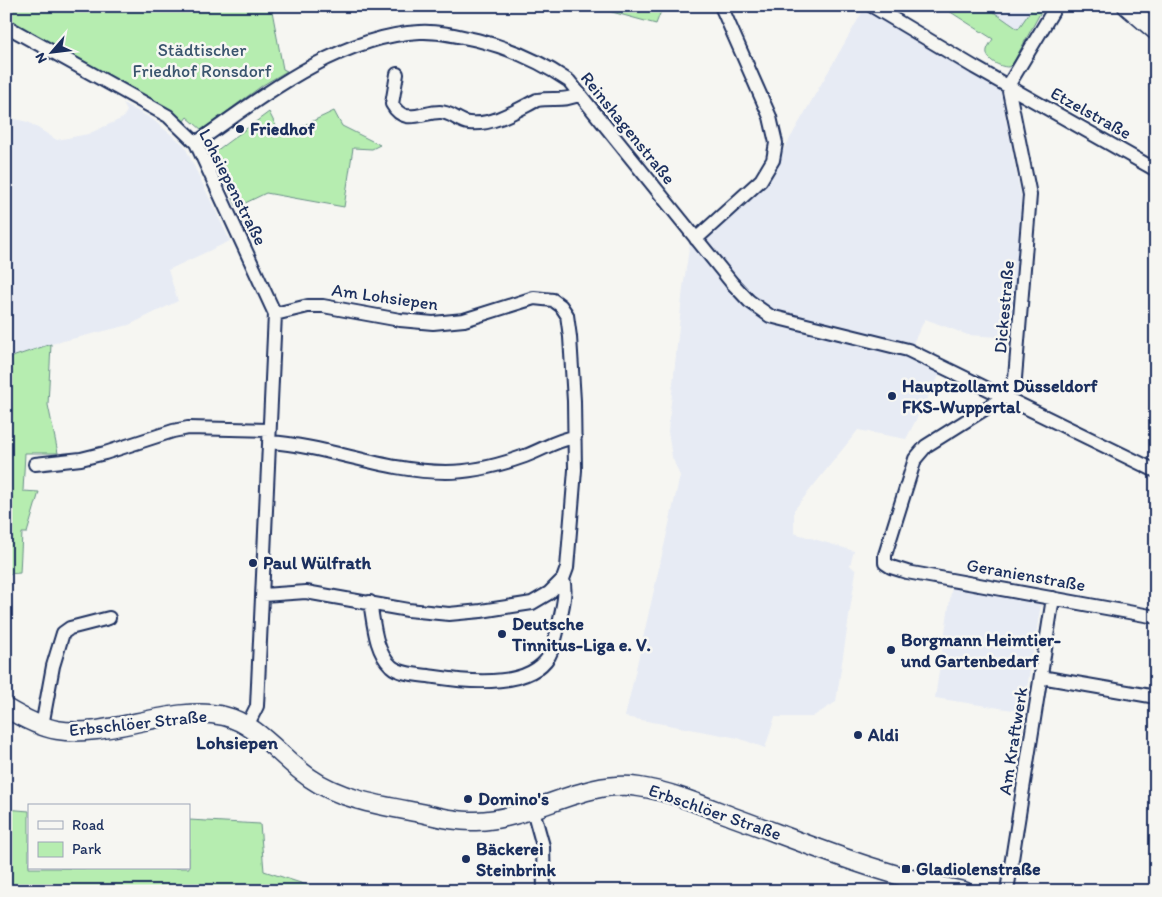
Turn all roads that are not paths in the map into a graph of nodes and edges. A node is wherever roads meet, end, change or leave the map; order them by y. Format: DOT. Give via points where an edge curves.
graph roads {
  1 [pos="721,6"];
  2 [pos="872,6"];
  3 [pos="1056,6"];
  4 [pos="1127,6"];
  5 [pos="6,26"];
  6 [pos="1156,30"];
  7 [pos="396,74"];
  8 [pos="1008,86"];
  9 [pos="580,94"];
  10 [pos="196,143"];
  11 [pos="1156,170"];
  12 [pos="696,239"];
  13 [pos="276,314"];
  14 [pos="1004,397"];
  15 [pos="269,436"];
  16 [pos="574,437"];
  17 [pos="35,464"];
  18 [pos="1156,471"];
  19 [pos="563,579"];
  20 [pos="263,595"];
  21 [pos="1054,598"];
  22 [pos="370,602"];
  23 [pos="1156,617"];
  24 [pos="109,618"];
  25 [pos="1041,677"];
  26 [pos="1156,697"];
  27 [pos="6,708"];
  28 [pos="42,726"];
  29 [pos="247,726"];
  30 [pos="533,810"];
  31 [pos="941,889"];
  32 [pos="544,891"];
  33 [pos="964,891"];
  34 [pos="1007,891"];
  1 -- 12 [label="street" via="770,117 776,143 773,160 761,180"];
  2 -- 8 [label="street, Etzelstraße"];
  3 -- 8 [label="street"];
  4 -- 6 [label="street"];
  5 -- 10 [label="street, Lohsiepenstraße" via="168,116"];
  7 -- 9 [label="street" via="392,104 401,114 415,117 440,112 470,123 502,117 537,100 568,100"];
  8 -- 11 [label="street, Etzelstraße"];
  8 -- 14 [label="street, Dickestraße" via="1030,195 1015,378"];
  9 -- 10 [label="street, Reinshagenstraße" via="543,63 491,44 438,32 403,34 352,48 314,66"];
  9 -- 12 [label="street, Reinshagenstraße"];
  10 -- 13 [label="street, Lohsiepenstraße"];
  12 -- 14 [label="street, Reinshagenstraße" via="749,301 770,316 908,350"];
  13 -- 15 [label="street, Lohsiepenstraße"];
  13 -- 16 [label="street, Am Lohsiepen" via="308,306 323,306 433,323 464,320 534,298 553,300 567,315"];
  14 -- 18 [label="street, Reinshagenstraße"];
  14 -- 21 [label="street, Geranienstraße" via="926,446 915,459 885,555 886,563 891,567"];
  15 -- 16 [label="street" via="406,470 448,472 507,462 561,439"];
  15 -- 17 [label="street" via="188,428 105,454"];
  15 -- 20 [label="street, Lohsiepenstraße"];
  16 -- 19 [label="street, Am Lohsiepen" via="570,538"];
  19 -- 22 [label="street" via="532,603 481,611 449,614"];
  19 -- 22 [label="street, Am Lohsiepen" via="562,608 548,657 536,670 503,680 454,680 393,668 381,654"];
  20 -- 22 [label="street" via="306,592"];
  20 -- 29 [label="street, Lohsiepenstraße" via="258,706"];
  21 -- 23 [label="street, Geranienstraße"];
  21 -- 25 [label="street, Am Kraftwerk"];
  24 -- 28 [label="street, Erbschlöer Straße" via="63,632"];
  25 -- 26 [label="street"];
  25 -- 34 [label="street, Am Kraftwerk"];
  27 -- 28 [label="street, Erbschlöer Straße"];
  28 -- 29 [label="street, Erbschlöer Straße" via="88,730 206,713 227,717"];
  29 -- 30 [label="street, Erbschlöer Straße" via="310,779 357,799 476,822"];
  30 -- 31 [label="street, Erbschlöer Straße" via="587,792 636,786 661,791"];
  30 -- 32 [label="street" via="542,846"];
  31 -- 33 [label="street, Erbschlöer Straße"];
}
